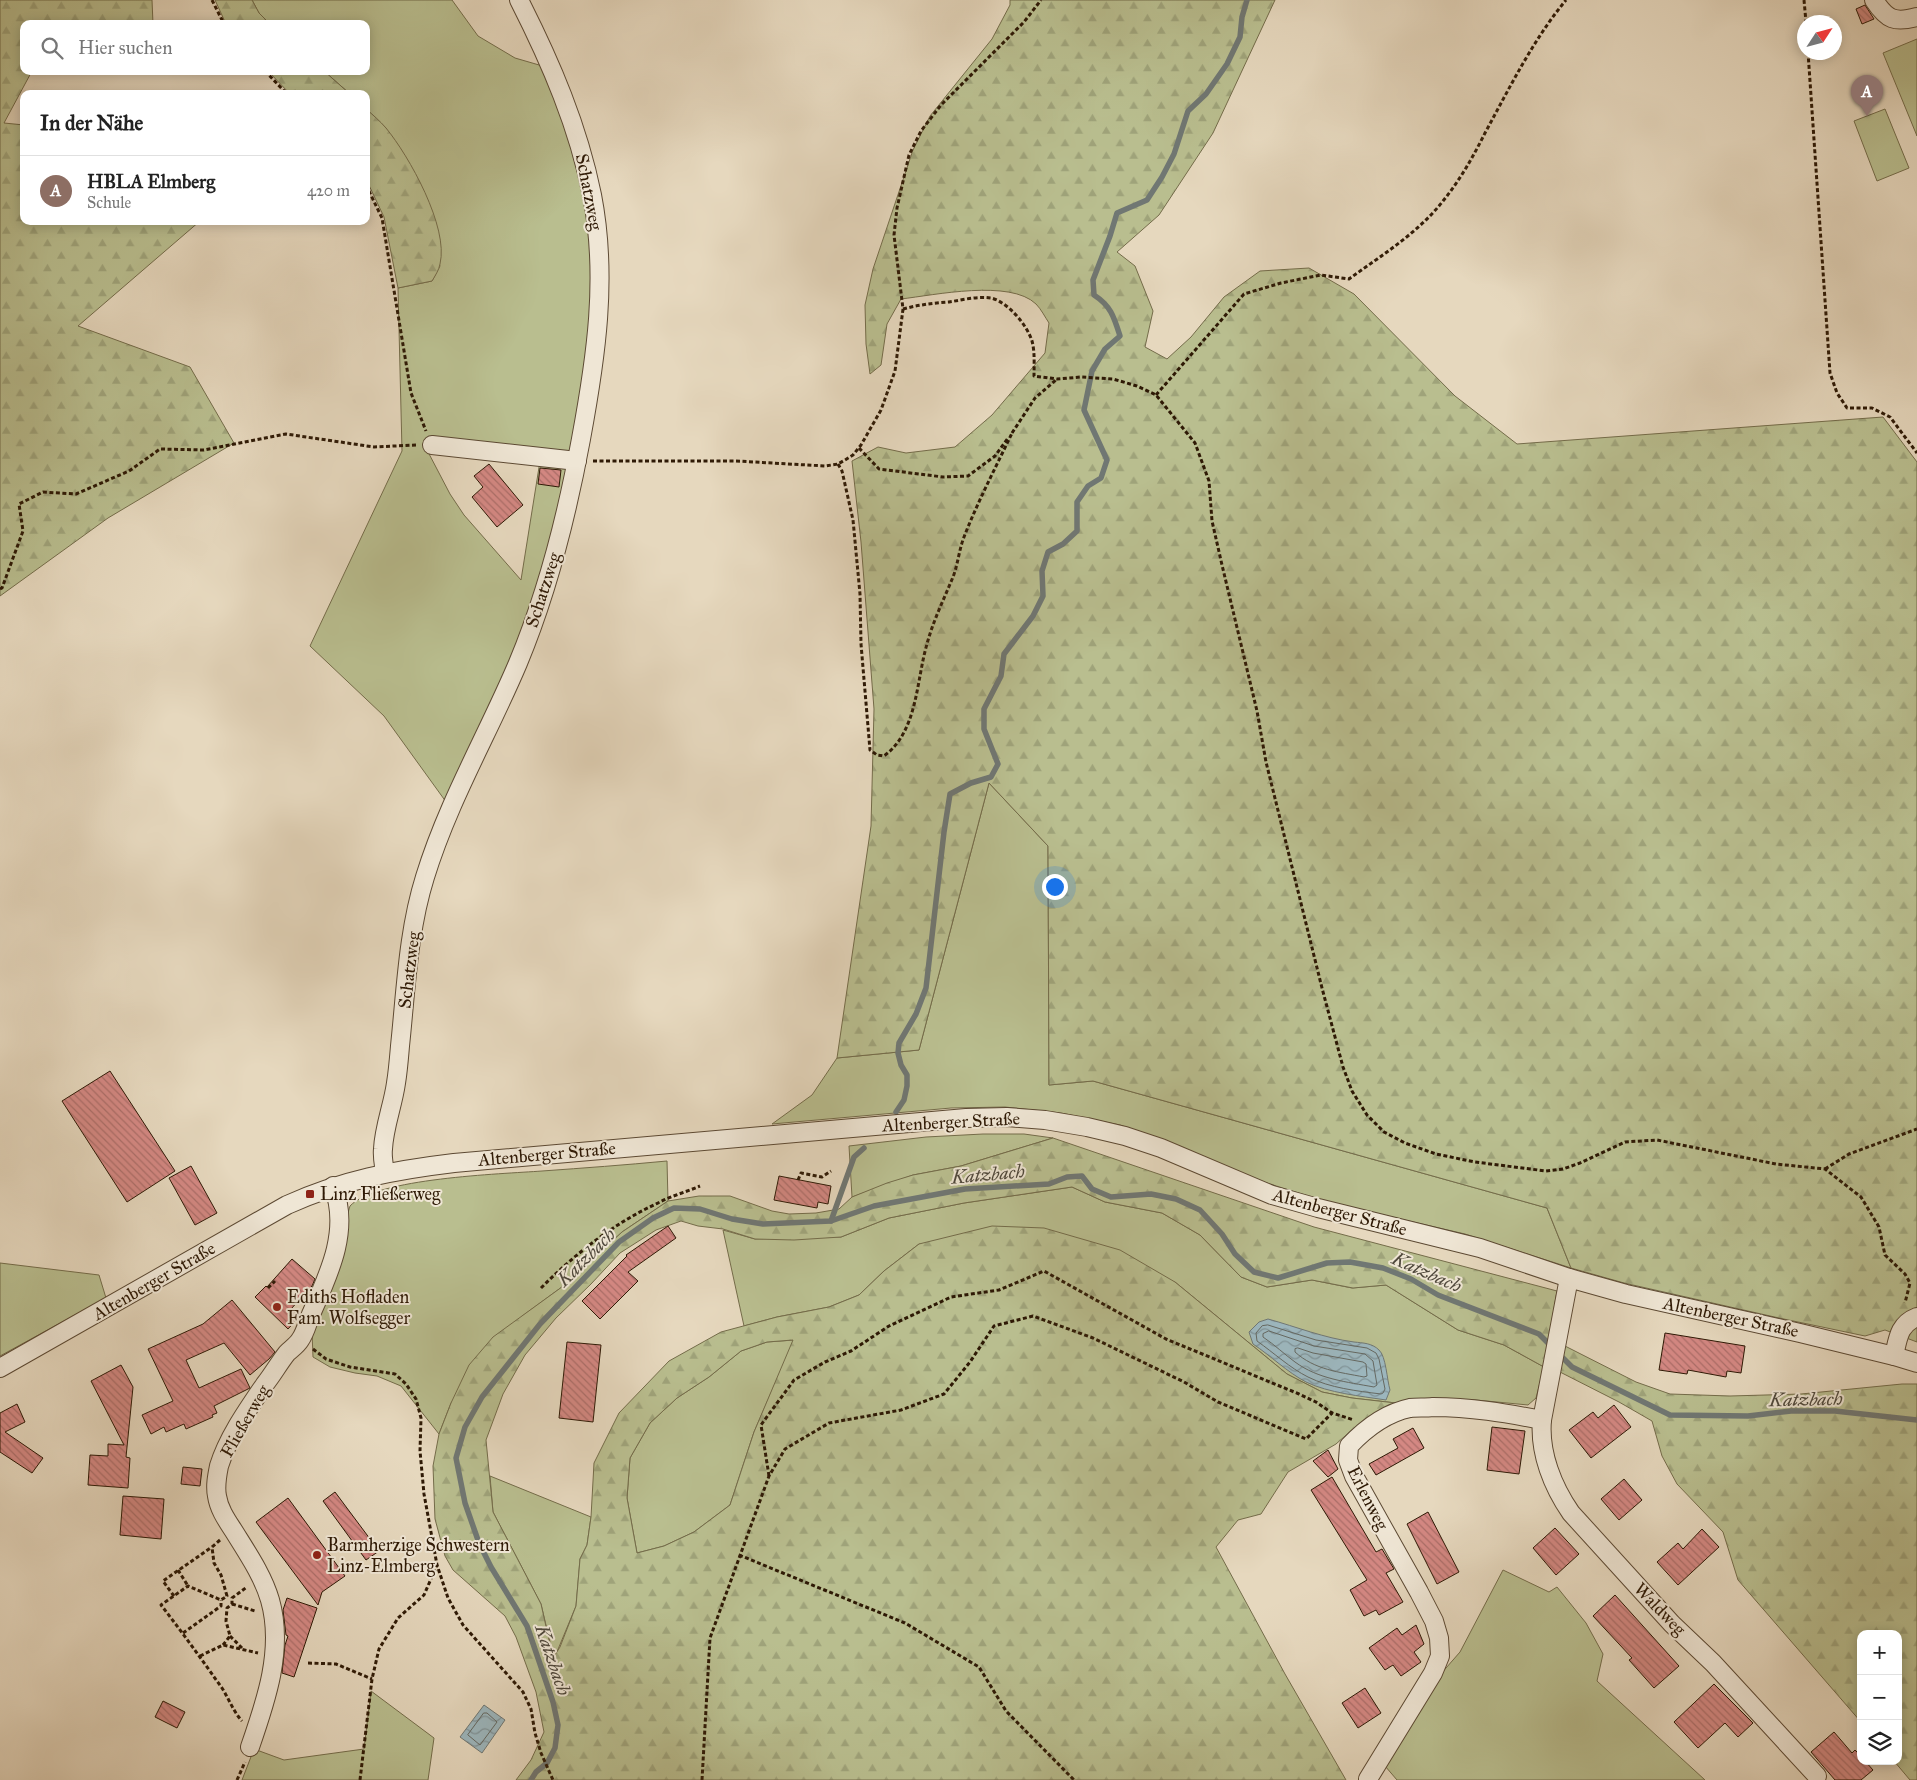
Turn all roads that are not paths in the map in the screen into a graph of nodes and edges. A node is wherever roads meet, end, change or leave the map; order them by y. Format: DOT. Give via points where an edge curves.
graph roads {
  1 [pos="520,0"];
  2 [pos="1874,0"];
  3 [pos="1917,17"];
  4 [pos="432,445"];
  5 [pos="577,461"];
  6 [pos="385,1173"];
  7 [pos="334,1186"];
  8 [pos="1569,1278"];
  9 [pos="1913,1319"];
  10 [pos="1894,1356"];
  11 [pos="1917,1363"];
  12 [pos="0,1368"];
  13 [pos="1542,1420"];
  14 [pos="253,1740"];
  15 [pos="1818,1776"];
  16 [pos="1368,1779"];
  1 -- 5 [label="street, Schatzweg" via="570,113 583,155 598,234 600,314"];
  2 -- 3 [label="street" via="1890,18"];
  4 -- 5 [label="street"];
  5 -- 6 [label="street, Schatzweg" via="542,599 519,662 441,835 416,912 396,1084 382,1152"];
  6 -- 7 [label="street, Altenberger Straße"];
  6 -- 8 [label="street, Altenberger Straße" via="454,1163 862,1126 966,1118 1045,1120 1125,1136 1272,1195 1480,1248"];
  7 -- 12 [label="street, Altenberger Straße" via="287,1205"];
  7 -- 14 [label="street, Fließerweg" via="341,1213 340,1228 324,1285 301,1339 286,1354 255,1399 223,1455 216,1480 217,1497 224,1515 270,1599 276,1632 275,1659"];
  8 -- 10 [label="street, Altenberger Straße"];
  8 -- 13 [label="street"];
  9 -- 10 [label="street" via="1900,1329"];
  10 -- 11 [label="street, Altenberger Straße"];
  13 -- 15 [label="street, Waldweg" via="1542,1442 1550,1471 1560,1497 1571,1513 1666,1618 1714,1663"];
  13 -- 16 [label="street, Erlenweg" via="1462,1407 1410,1408 1390,1414 1372,1425 1349,1446 1348,1460 1354,1476 1420,1592 1440,1638 1440,1656 1433,1674"];
}
